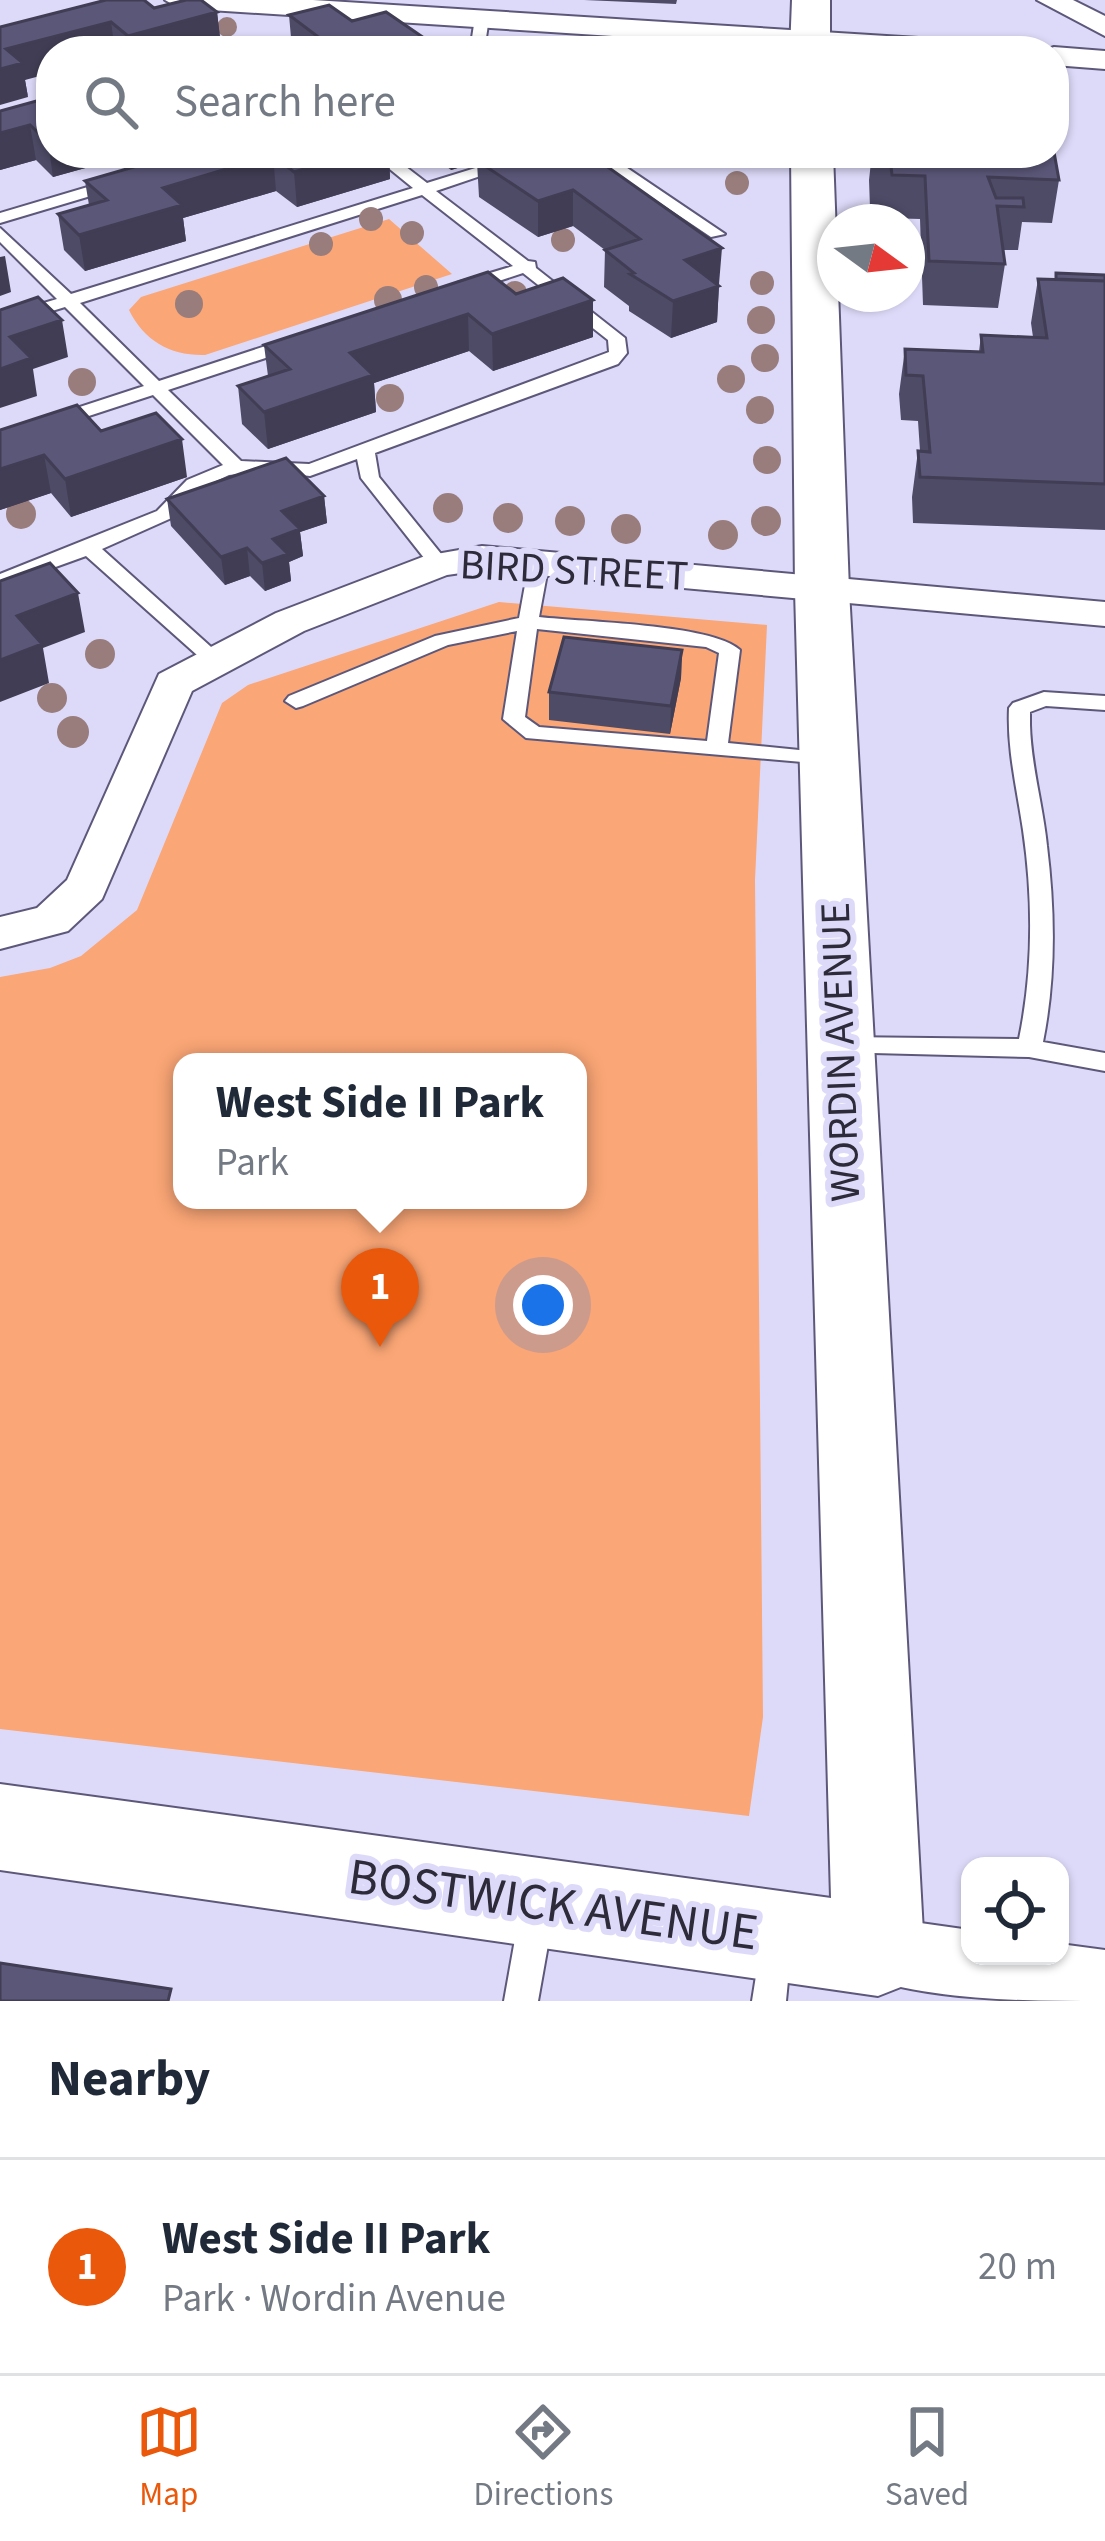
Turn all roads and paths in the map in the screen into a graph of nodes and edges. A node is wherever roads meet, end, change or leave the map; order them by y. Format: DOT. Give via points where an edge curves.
graph roads {
  1 [pos="179,0"];
  2 [pos="1051,0"];
  3 [pos="416,7"];
  4 [pos="482,18"];
  5 [pos="1105,27"];
  6 [pos="810,30"];
  7 [pos="479,36"];
  8 [pos="859,36"];
  9 [pos="1069,57"];
  10 [pos="1105,60"];
  11 [pos="399,168"];
  12 [pos="489,168"];
  13 [pos="617,168"];
  14 [pos="812,168"];
  15 [pos="130,179"];
  16 [pos="424,187"];
  17 [pos="0,218"];
  18 [pos="0,232"];
  19 [pos="717,234"];
  20 [pos="529,266"];
  21 [pos="441,295"];
  22 [pos="69,302"];
  23 [pos="0,322"];
  24 [pos="310,338"];
  25 [pos="156,388"];
  26 [pos="0,439"];
  27 [pos="364,452"];
  28 [pos="237,468"];
  29 [pos="90,549"];
  30 [pos="539,563"];
  31 [pos="439,564"];
  32 [pos="0,581"];
  33 [pos="822,590"];
  34 [pos="1105,614"];
  35 [pos="528,622"];
  36 [pos="213,659"];
  37 [pos="296,701"];
  38 [pos="1105,703"];
  39 [pos="717,748"];
  40 [pos="830,760"];
  41 [pos="0,933"];
  42 [pos="841,1046"];
  43 [pos="1029,1048"];
  44 [pos="1105,1062"];
  45 [pos="0,1827"];
  46 [pos="539,1903"];
  47 [pos="878,1951"];
  48 [pos="772,1968"];
  49 [pos="1105,1984"];
  50 [pos="521,2001"];
  1 -- 3 [label="street"];
  2 -- 5 [label="street"];
  3 -- 4 [label="street"];
  4 -- 6 [label="street"];
  4 -- 7 [label="lane"];
  6 -- 8 [label="street"];
  9 -- 10 [label="street"];
  11 -- 16 [label="lane"];
  12 -- 16 [label="lane"];
  13 -- 19 [label="lane"];
  14 -- 33 [label="street, WORDIN AVENUE"];
  15 -- 17 [label="lane"];
  16 -- 20 [label="lane"];
  16 -- 22 [label="lane"];
  18 -- 22 [label="lane"];
  20 -- 21 [label="lane"];
  20 -- 27 [label="lane" via="616,338 618,353"];
  22 -- 23 [label="lane"];
  22 -- 25 [label="lane"];
  24 -- 25 [label="lane"];
  25 -- 26 [label="lane"];
  25 -- 28 [label="lane"];
  27 -- 28 [label="lane" via="310,470 260,461"];
  27 -- 31 [label="lane" via="370,478"];
  28 -- 29 [label="lane" via="194,484 178,509"];
  29 -- 32 [label="lane"];
  29 -- 36 [label="lane"];
  30 -- 31 [label="street, BIRD STREET"];
  30 -- 33 [label="street, BIRD STREET"];
  30 -- 35 [label="lane"];
  31 -- 36 [label="street, BIRD STREET"];
  33 -- 34 [label="street, BIRD STREET"];
  33 -- 40 [label="street, WORDIN AVENUE"];
  35 -- 37 [label="lane" via="442,640"];
  35 -- 39 [label="lane" via="710,641 730,650"];
  35 -- 39 [label="lane" via="514,719 534,733"];
  36 -- 41 [label="street, BIRD STREET" via="174,683 86,888 52,920"];
  38 -- 43 [label="lane" via="1044,699 1021,708 1041,999"];
  39 -- 40 [label="lane"];
  40 -- 42 [label="street, WORDIN AVENUE"];
  42 -- 43 [label="lane"];
  42 -- 47 [label="street, WORDIN AVENUE"];
  43 -- 44 [label="lane"];
  45 -- 46 [label="street, BOSTWICK AVENUE"];
  46 -- 48 [label="street, BOSTWICK AVENUE"];
  46 -- 50 [label="lane"];
  47 -- 48 [label="street, BOSTWICK AVENUE"];
  47 -- 49 [label="street, BOSTWICK AVENUE"];
}
